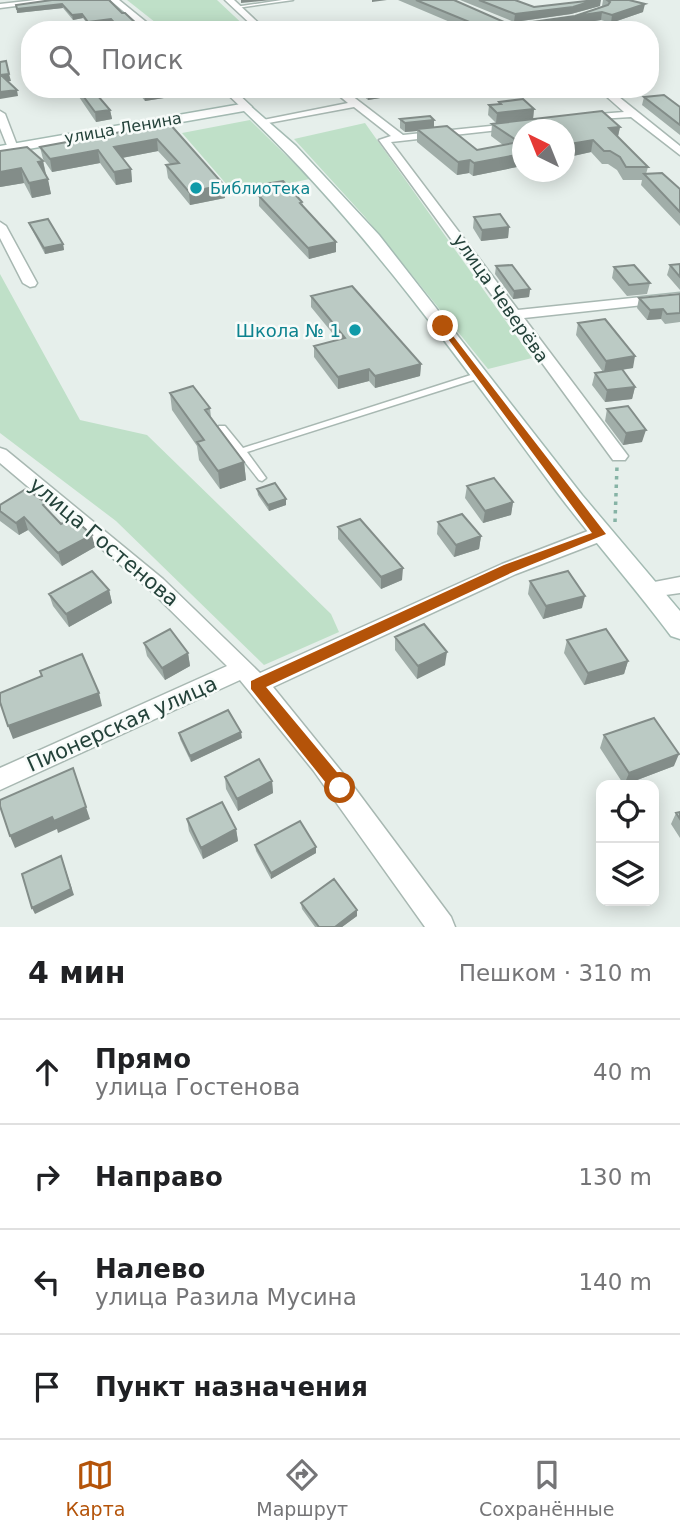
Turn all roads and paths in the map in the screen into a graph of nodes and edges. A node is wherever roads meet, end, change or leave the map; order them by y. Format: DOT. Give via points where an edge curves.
graph roads {
  1 [pos="59,0"];
  2 [pos="114,0"];
  3 [pos="229,0"];
  4 [pos="291,0"];
  5 [pos="0,6"];
  6 [pos="237,7"];
  7 [pos="141,21"];
  8 [pos="253,21"];
  9 [pos="98,98"];
  10 [pos="237,98"];
  11 [pos="348,98"];
  12 [pos="614,98"];
  13 [pos="100,101"];
  14 [pos="356,104"];
  15 [pos="247,107"];
  16 [pos="0,114"];
  17 [pos="633,114"];
  18 [pos="575,119"];
  19 [pos="263,121"];
  20 [pos="512,125"];
  21 [pos="401,138"];
  22 [pos="6,149"];
  23 [pos="680,152"];
  24 [pos="0,226"];
  25 [pos="30,283"];
  26 [pos="680,297"];
  27 [pos="511,315"];
  28 [pos="481,375"];
  29 [pos="222,428"];
  30 [pos="242,451"];
  31 [pos="0,454"];
  32 [pos="619,456"];
  33 [pos="261,478"];
  34 [pos="608,533"];
  35 [pos="680,584"];
  36 [pos="650,589"];
  37 [pos="680,629"];
  38 [pos="250,677"];
  39 [pos="0,779"];
  40 [pos="441,927"];
  1 -- 5 [label="street"];
  2 -- 7 [label="street"];
  3 -- 6 [label="street"];
  4 -- 6 [label="lane"];
  6 -- 8 [label="street"];
  9 -- 13 [label="lane"];
  10 -- 15 [label="street"];
  11 -- 14 [label="street"];
  12 -- 17 [label="street"];
  14 -- 19 [label="street"];
  14 -- 21 [label="street"];
  15 -- 19 [label="main road"];
  15 -- 22 [label="main road, улица Ленина"];
  16 -- 22 [label="street"];
  17 -- 18 [label="street"];
  17 -- 23 [label="street"];
  19 -- 28 [label="main road" via="369,230"];
  20 -- 21 [label="street"];
  21 -- 27 [label="street, улица Чеверёва" via="384,140"];
  24 -- 25 [label="street"];
  26 -- 27 [label="street"];
  27 -- 32 [label="street, улица Чеверёва"];
  28 -- 30 [label="lane"];
  28 -- 34 [label="main road"];
  29 -- 30 [label="lane"];
  30 -- 33 [label="lane"];
  31 -- 38 [label="street, улица Гостенова" via="152,577"];
  32 -- 34 [label="path"];
  34 -- 36 [label="main road"];
  34 -- 38 [label="street, Пионерская улица" via="509,569"];
  35 -- 36 [label="street"];
  36 -- 37 [label="main road"];
  38 -- 39 [label="street, Пионерская улица"];
  38 -- 40 [label="street, улица Гостенова" via="340,788"];
}
